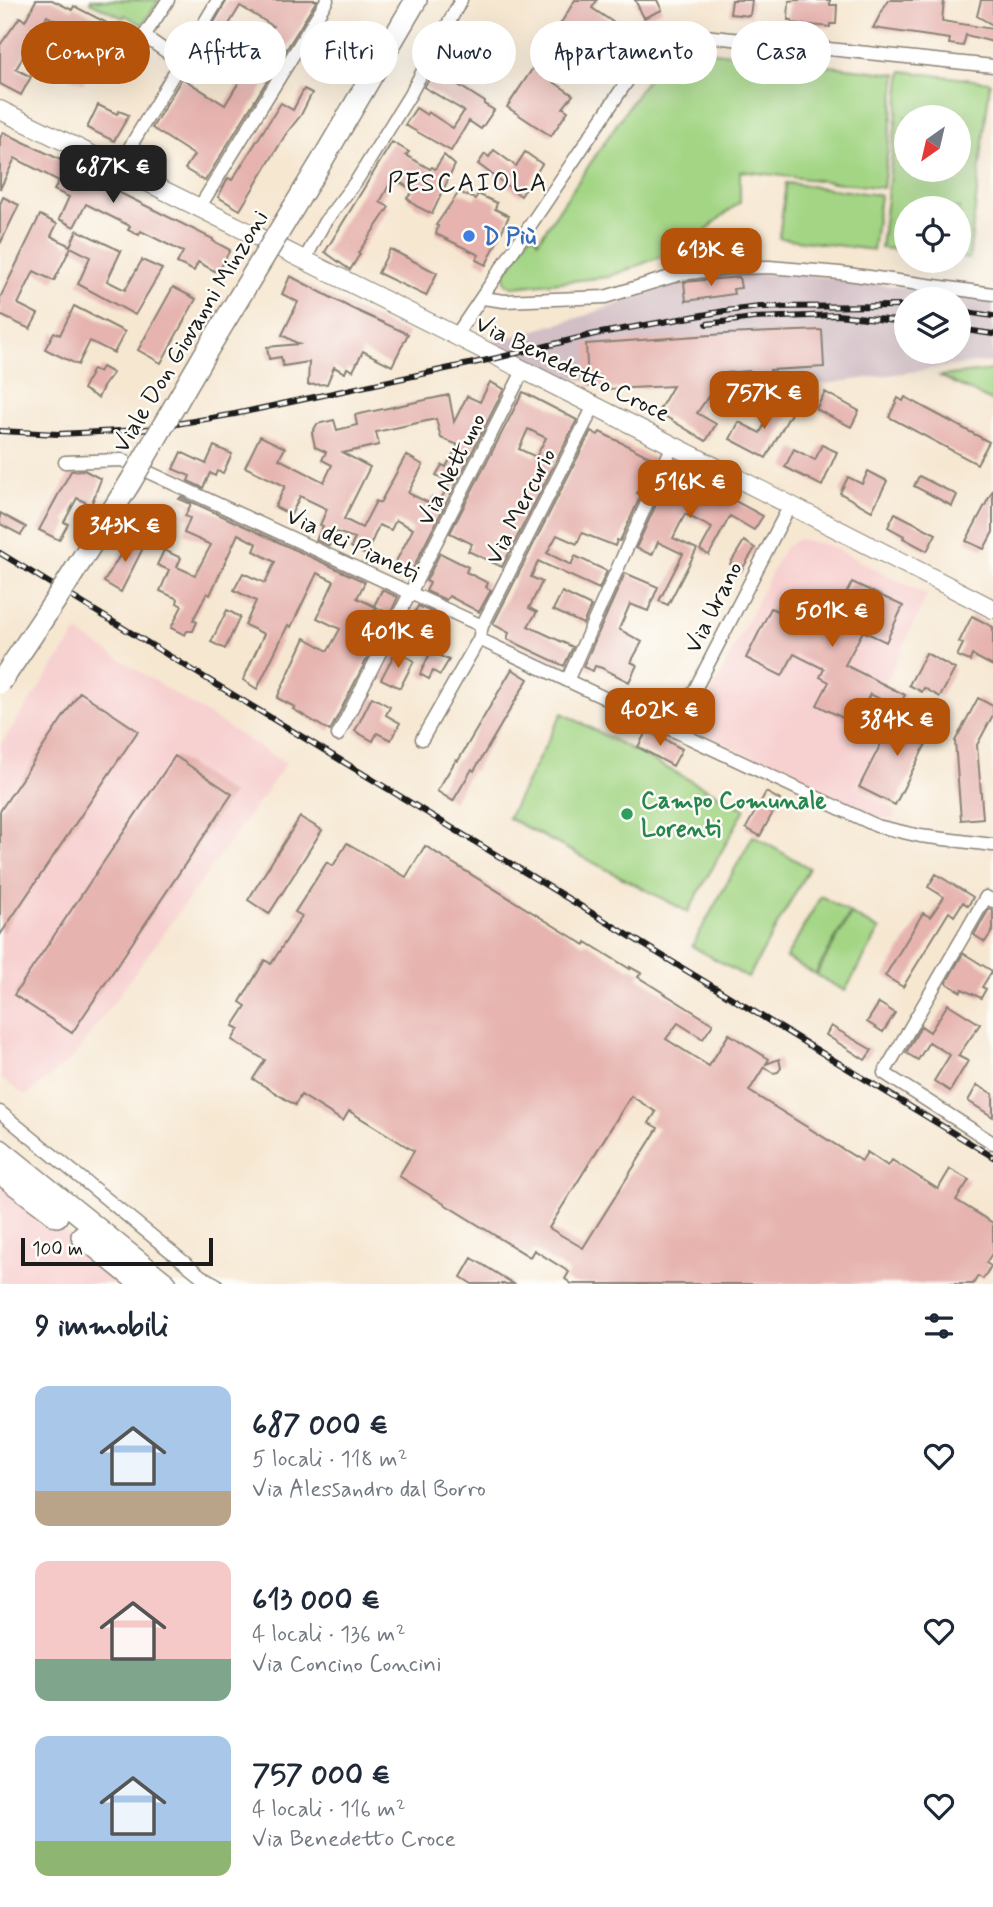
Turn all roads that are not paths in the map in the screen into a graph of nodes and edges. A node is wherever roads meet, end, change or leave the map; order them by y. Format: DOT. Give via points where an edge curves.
graph roads {
  1 [pos="168,0"];
  2 [pos="218,0"];
  3 [pos="327,0"];
  4 [pos="416,0"];
  5 [pos="461,0"];
  6 [pos="205,21"];
  7 [pos="164,50"];
  8 [pos="993,66"];
  9 [pos="168,84"];
  10 [pos="0,110"];
  11 [pos="118,167"];
  12 [pos="199,208"];
  13 [pos="304,261"];
  14 [pos="993,294"];
  15 [pos="482,298"];
  16 [pos="456,337"];
  17 [pos="523,371"];
  18 [pos="595,404"];
  19 [pos="673,445"];
  20 [pos="65,461"];
  21 [pos="790,505"];
  22 [pos="411,593"];
  23 [pos="989,603"];
  24 [pos="480,632"];
  25 [pos="567,681"];
  26 [pos="0,683"];
  27 [pos="674,730"];
  28 [pos="338,734"];
  29 [pos="422,739"];
  30 [pos="993,845"];
  31 [pos="993,901"];
  32 [pos="0,1112"];
  33 [pos="993,1143"];
  34 [pos="0,1150"];
  35 [pos="0,1173"];
  36 [pos="141,1284"];
  37 [pos="166,1284"];
  38 [pos="216,1284"];
  1 -- 7 [label="street" via="144,36"];
  2 -- 6 [label="street"];
  3 -- 12 [label="street"];
  4 -- 26 [label="main road, Viale Don Giovanni Minzoni, bridge" via="131,481"];
  5 -- 13 [label="street" via="411,93 357,180 324,223"];
  8 -- 15 [label="street" via="684,34 668,38 640,62"];
  9 -- 11 [label="street"];
  10 -- 11 [label="main road, Via Benedetto Croce"];
  11 -- 12 [label="main road, Via Benedetto Croce"];
  12 -- 13 [label="main road, Via Benedetto Croce"];
  13 -- 16 [label="main road, Via Benedetto Croce"];
  14 -- 15 [label="street" via="769,267 680,274 605,297"];
  15 -- 16 [label="street"];
  16 -- 17 [label="main road, Via Benedetto Croce"];
  17 -- 18 [label="main road, Via Benedetto Croce"];
  17 -- 22 [label="street, Via Nettuno"];
  18 -- 19 [label="main road, Via Benedetto Croce"];
  18 -- 24 [label="street, Via Mercurio"];
  19 -- 21 [label="main road, Via Benedetto Croce"];
  19 -- 25 [label="street"];
  20 -- 22 [label="street, Via dei Pianeti" via="122,460"];
  21 -- 23 [label="main road, Via Benedetto Croce"];
  21 -- 27 [label="street, Via Urano"];
  22 -- 24 [label="street, Via dei Pianeti"];
  22 -- 28 [label="street, Via Nettuno"];
  24 -- 25 [label="street, Via dei Pianeti"];
  24 -- 29 [label="street, Via Mercurio"];
  25 -- 27 [label="street, Via dei Pianeti"];
  27 -- 30 [label="street, Via dei Pianeti" via="877,826"];
  31 -- 33 [label="street" via="986,897 884,1073"];
  32 -- 38 [label="street"];
  34 -- 37 [label="main road"];
  35 -- 36 [label="main road"];
}
